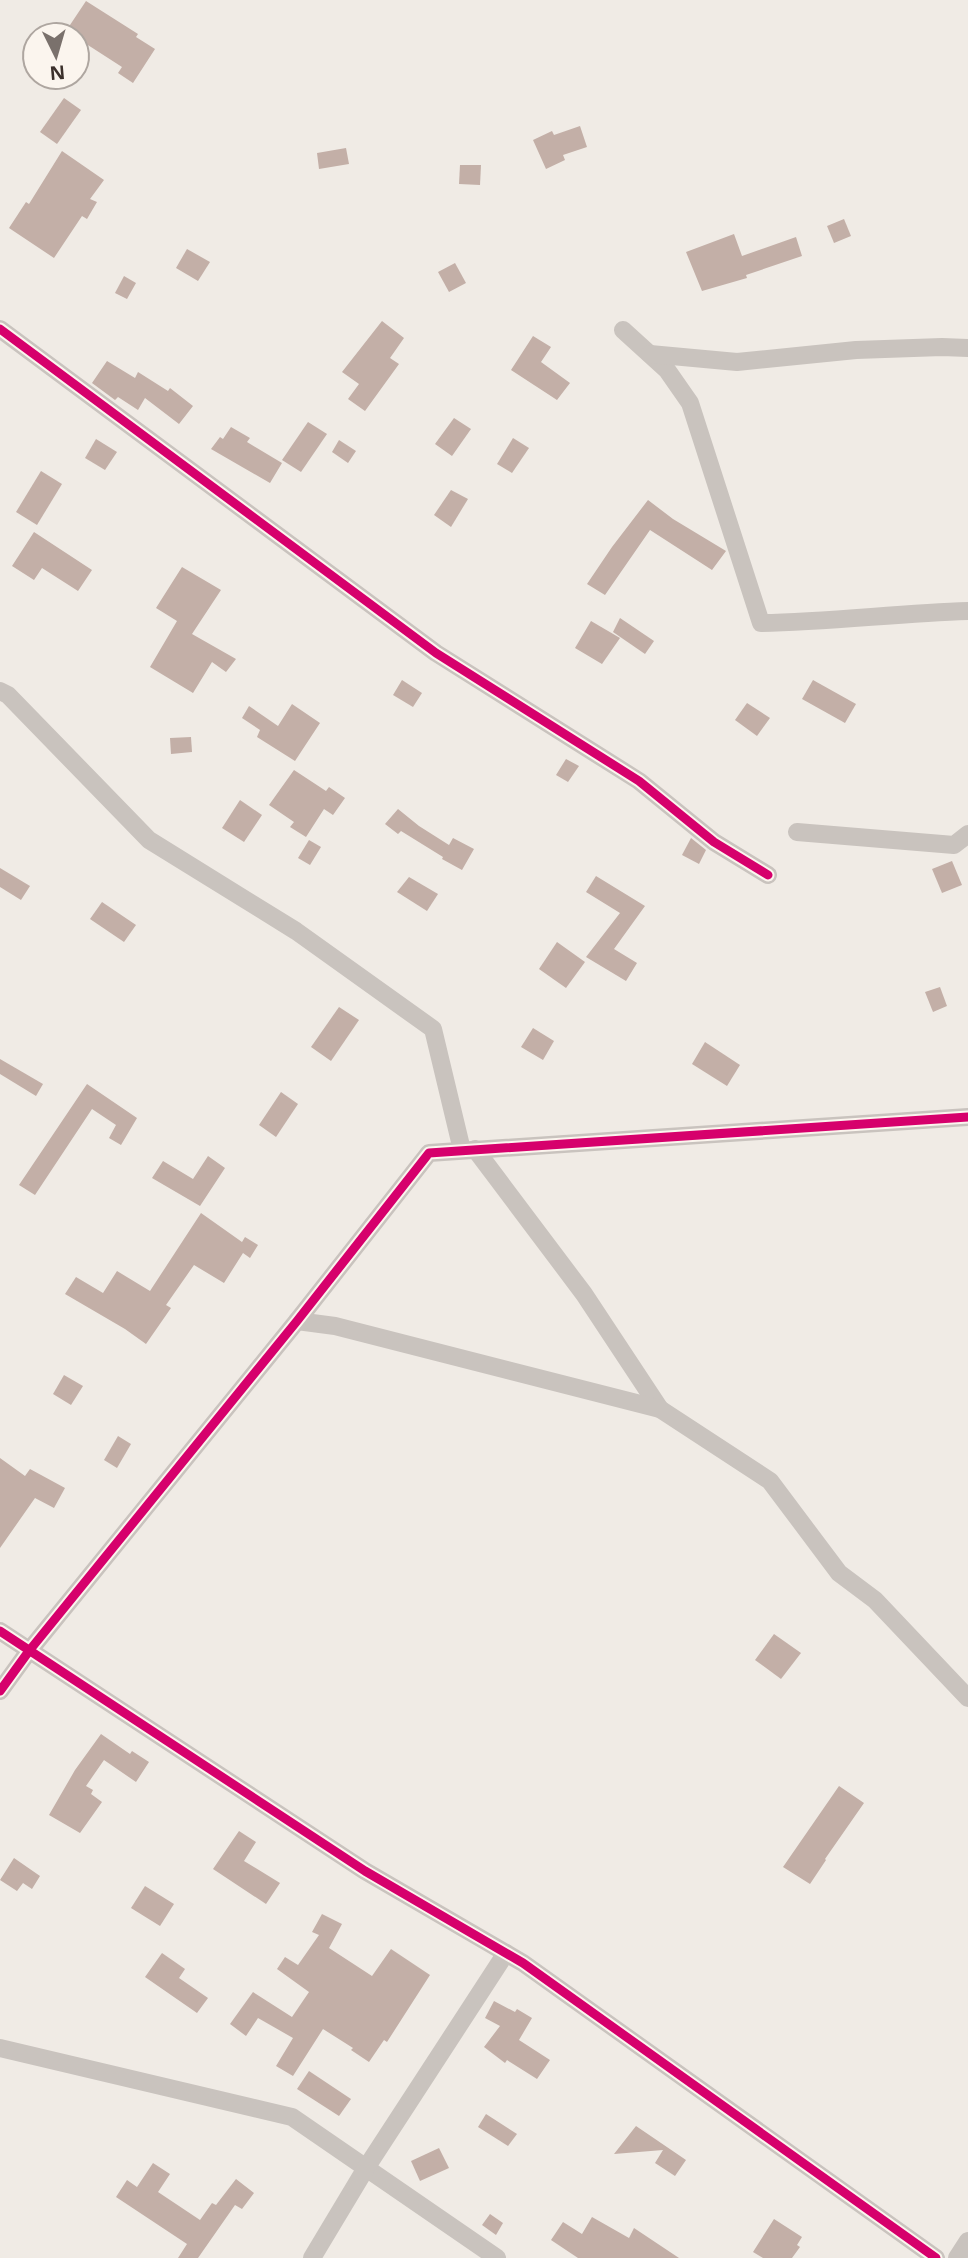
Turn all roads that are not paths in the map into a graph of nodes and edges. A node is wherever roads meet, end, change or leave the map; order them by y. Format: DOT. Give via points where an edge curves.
graph roads {
  1 [pos="0,329"];
  2 [pos="623,330"];
  3 [pos="968,348"];
  4 [pos="650,354"];
  5 [pos="968,611"];
  6 [pos="0,691"];
  7 [pos="797,832"];
  8 [pos="968,834"];
  9 [pos="768,875"];
  10 [pos="968,1117"];
  11 [pos="468,1149"];
  12 [pos="297,1321"];
  13 [pos="660,1409"];
  14 [pos="0,1631"];
  15 [pos="29,1651"];
  16 [pos="0,1691"];
  17 [pos="968,1698"];
  18 [pos="506,1953"];
  19 [pos="0,2049"];
  20 [pos="366,2168"];
  21 [pos="968,2241"];
  22 [pos="312,2258"];
  23 [pos="497,2258"];
  24 [pos="936,2258"];
  25 [pos="957,2258"];
  1 -- 9 [label="street" via="436,653 639,781 714,842"];
  2 -- 4 [label="street"];
  3 -- 4 [label="street" via="856,351 737,362"];
  4 -- 5 [label="street" via="690,403 761,623"];
  6 -- 11 [label="street" via="149,841 296,931 433,1029"];
  7 -- 8 [label="street" via="954,845"];
  10 -- 11 [label="street"];
  11 -- 12 [label="street" via="429,1153"];
  11 -- 13 [label="street" via="584,1294"];
  12 -- 13 [label="street" via="335,1326"];
  12 -- 15 [label="street"];
  13 -- 17 [label="street" via="770,1481 839,1573 875,1600"];
  14 -- 15 [label="street"];
  15 -- 16 [label="street"];
  15 -- 18 [label="street" via="365,1871"];
  18 -- 20 [label="street"];
  18 -- 24 [label="street"];
  19 -- 20 [label="street" via="292,2117"];
  20 -- 22 [label="street"];
  20 -- 23 [label="street"];
  21 -- 25 [label="street"];
}
